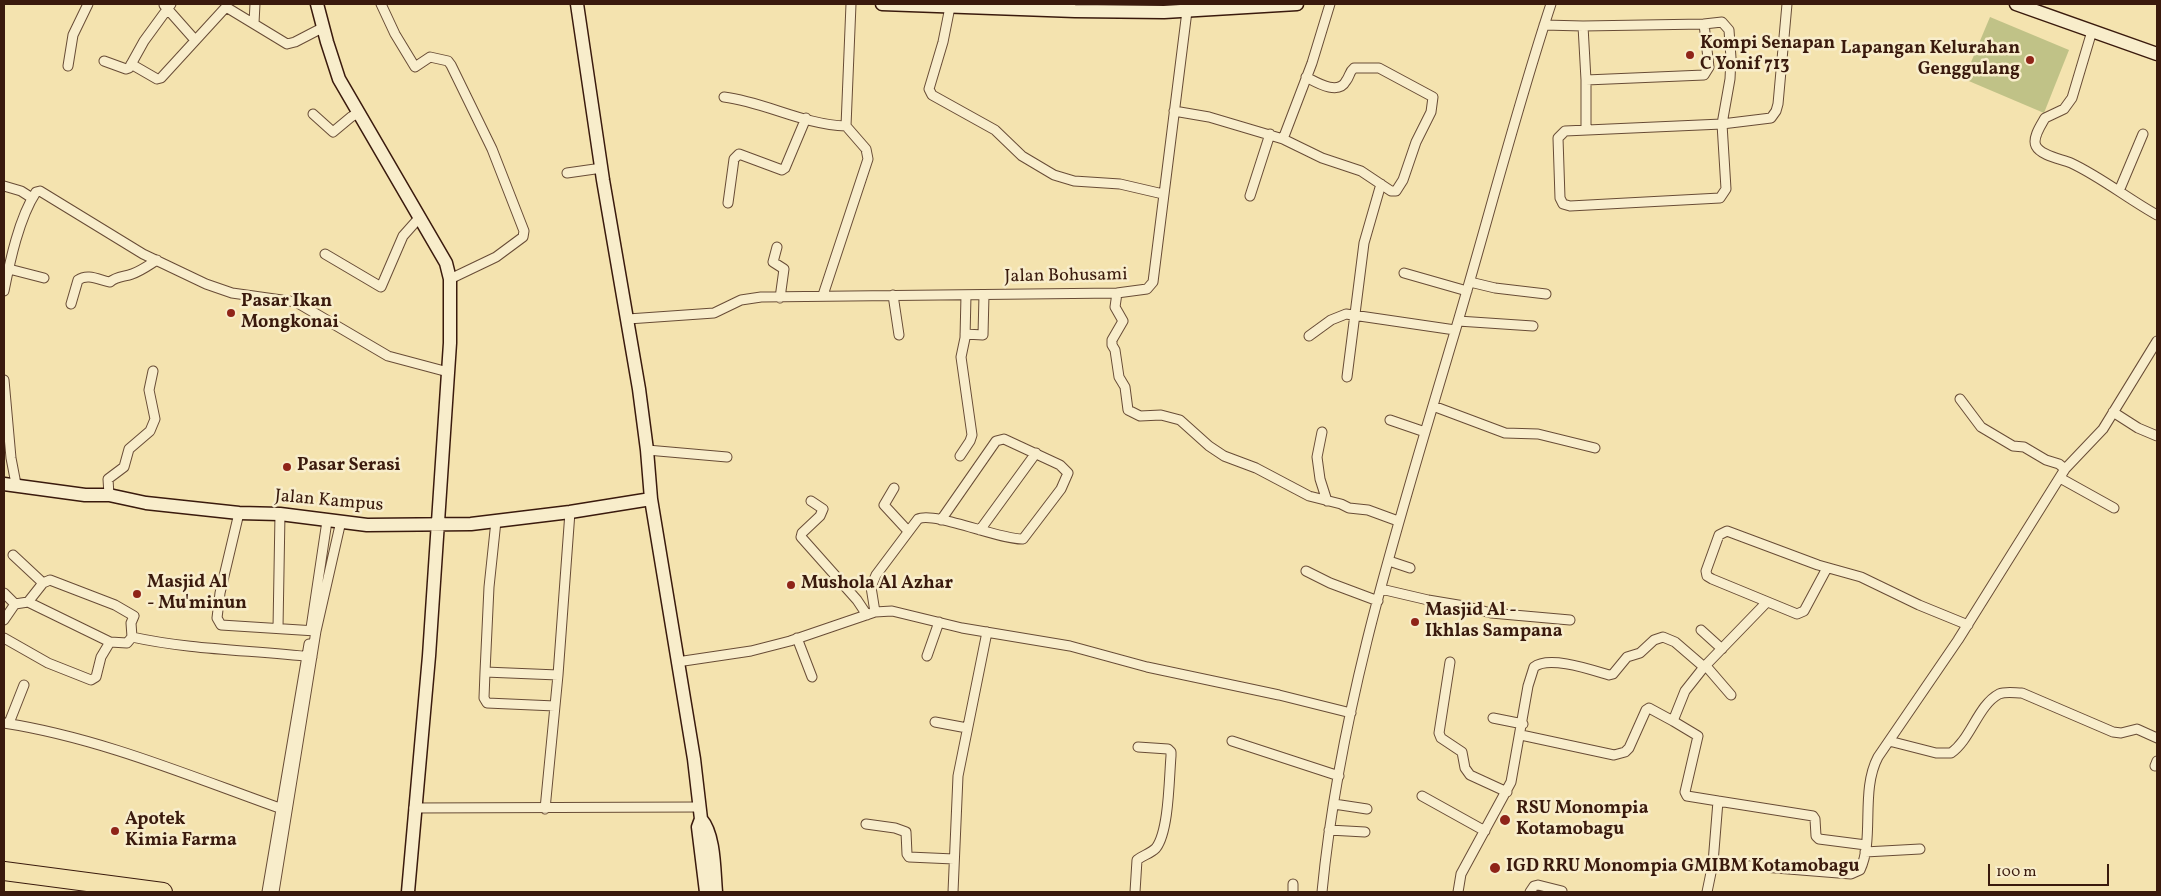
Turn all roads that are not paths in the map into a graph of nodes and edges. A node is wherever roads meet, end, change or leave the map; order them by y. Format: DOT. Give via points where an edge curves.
graph roads {
  1 [pos="88,4"];
  2 [pos="255,4"];
  3 [pos="317,4"];
  4 [pos="380,4"];
  5 [pos="577,4"];
  6 [pos="852,4"];
  7 [pos="882,4"];
  8 [pos="914,4"];
  9 [pos="1297,4"];
  10 [pos="1330,4"];
  11 [pos="1551,4"];
  12 [pos="1787,4"];
  13 [pos="2016,4"];
  14 [pos="167,5"];
  15 [pos="990,6"];
  16 [pos="950,7"];
  17 [pos="1187,12"];
  18 [pos="254,23"];
  19 [pos="1704,24"];
  20 [pos="1544,25"];
  21 [pos="1583,26"];
  22 [pos="322,28"];
  23 [pos="2092,31"];
  24 [pos="195,40"];
  25 [pos="2157,54"];
  26 [pos="104,61"];
  27 [pos="131,64"];
  28 [pos="68,66"];
  29 [pos="1306,77"];
  30 [pos="1586,80"];
  31 [pos="724,97"];
  32 [pos="1174,111"];
  33 [pos="358,113"];
  34 [pos="313,114"];
  35 [pos="806,118"];
  36 [pos="1722,124"];
  37 [pos="846,126"];
  38 [pos="1586,130"];
  39 [pos="1270,134"];
  40 [pos="2142,134"];
  41 [pos="1284,139"];
  42 [pos="602,168"];
  43 [pos="567,173"];
  44 [pos="1381,184"];
  45 [pos="4,186"];
  46 [pos="2119,192"];
  47 [pos="1163,194"];
  48 [pos="1250,196"];
  49 [pos="32,198"];
  50 [pos="728,203"];
  51 [pos="2157,215"];
  52 [pos="419,218"];
  53 [pos="777,247"];
  54 [pos="325,254"];
  55 [pos="8,256"];
  56 [pos="157,260"];
  57 [pos="9,269"];
  58 [pos="1404,273"];
  59 [pos="44,278"];
  60 [pos="450,279"];
  61 [pos="1470,282"];
  62 [pos="4,291"];
  63 [pos="1467,292"];
  64 [pos="1117,293"];
  65 [pos="1546,294"];
  66 [pos="823,295"];
  67 [pos="894,295"];
  68 [pos="966,295"];
  69 [pos="984,295"];
  70 [pos="780,298"];
  71 [pos="71,304"];
  72 [pos="1356,314"];
  73 [pos="628,320"];
  74 [pos="1458,321"];
  75 [pos="1533,326"];
  76 [pos="1455,330"];
  77 [pos="965,334"];
  78 [pos="899,335"];
  79 [pos="1310,336"];
  80 [pos="2157,340"];
  81 [pos="153,371"];
  82 [pos="448,372"];
  83 [pos="1347,377"];
  84 [pos="4,380"];
  85 [pos="1960,399"];
  86 [pos="1433,406"];
  87 [pos="2113,412"];
  88 [pos="1390,420"];
  89 [pos="1322,432"];
  90 [pos="1425,432"];
  91 [pos="2157,436"];
  92 [pos="1595,448"];
  93 [pos="647,450"];
  94 [pos="1036,453"];
  95 [pos="960,456"];
  96 [pos="727,457"];
  97 [pos="2065,469"];
  98 [pos="2060,478"];
  99 [pos="10,484"];
  100 [pos="894,488"];
  101 [pos="109,495"];
  102 [pos="651,499"];
  103 [pos="1327,500"];
  104 [pos="811,501"];
  105 [pos="2114,508"];
  106 [pos="570,512"];
  107 [pos="239,513"];
  108 [pos="280,514"];
  109 [pos="941,520"];
  110 [pos="1398,520"];
  111 [pos="327,521"];
  112 [pos="340,521"];
  113 [pos="496,521"];
  114 [pos="439,524"];
  115 [pos="980,530"];
  116 [pos="908,531"];
  117 [pos="13,555"];
  118 [pos="1389,561"];
  119 [pos="1410,568"];
  120 [pos="1827,568"];
  121 [pos="1306,570"];
  122 [pos="43,583"];
  123 [pos="1381,588"];
  124 [pos="4,593"];
  125 [pos="1378,601"];
  126 [pos="28,602"];
  127 [pos="1766,602"];
  128 [pos="15,604"];
  129 [pos="871,613"];
  130 [pos="4,620"];
  131 [pos="1570,620"];
  132 [pos="939,622"];
  133 [pos="1968,625"];
  134 [pos="278,628"];
  135 [pos="1700,630"];
  136 [pos="313,631"];
  137 [pos="987,632"];
  138 [pos="132,637"];
  139 [pos="4,638"];
  140 [pos="797,638"];
  141 [pos="110,642"];
  142 [pos="1722,649"];
  143 [pos="927,656"];
  144 [pos="310,657"];
  145 [pos="677,662"];
  146 [pos="1450,662"];
  147 [pos="1705,667"];
  148 [pos="485,672"];
  149 [pos="558,675"];
  150 [pos="812,677"];
  151 [pos="24,685"];
  152 [pos="1731,695"];
  153 [pos="555,706"];
  154 [pos="1351,713"];
  155 [pos="1493,718"];
  156 [pos="1672,721"];
  157 [pos="936,722"];
  158 [pos="6,723"];
  159 [pos="1523,724"];
  160 [pos="967,728"];
  161 [pos="1521,735"];
  162 [pos="2157,738"];
  163 [pos="1889,740"];
  164 [pos="1232,741"];
  165 [pos="1138,747"];
  166 [pos="1338,776"];
  167 [pos="1507,792"];
  168 [pos="1422,796"];
  169 [pos="1718,801"];
  170 [pos="1334,804"];
  171 [pos="414,808"];
  172 [pos="545,808"];
  173 [pos="1367,809"];
  174 [pos="283,810"];
  175 [pos="700,813"];
  176 [pos="866,824"];
  177 [pos="1329,830"];
  178 [pos="1485,831"];
  179 [pos="1365,832"];
  180 [pos="1865,848"];
  181 [pos="1920,850"];
  182 [pos="954,859"];
  183 [pos="1713,863"];
  184 [pos="4,871"];
  185 [pos="4,878"];
  186 [pos="1562,891"];
  187 [pos="104,892"];
  188 [pos="163,892"];
  189 [pos="267,892"];
  190 [pos="274,892"];
  191 [pos="408,892"];
  192 [pos="706,892"];
  193 [pos="716,892"];
  194 [pos="953,892"];
  195 [pos="1135,892"];
  196 [pos="1322,892"];
  197 [pos="1458,892"];
  198 [pos="1530,892"];
  199 [pos="1707,892"];
  1 -- 28 [label="street" via="72,39"];
  2 -- 18 [label="street"];
  3 -- 22 [label="street"];
  4 -- 60 [label="street" via="415,67 430,57 448,62 454,69 495,157 524,231 523,237 496,256"];
  5 -- 42 [label="street"];
  6 -- 37 [label="street"];
  7 -- 8 [label="street"];
  8 -- 16 [label="street"];
  9 -- 17 [label="street"];
  10 -- 29 [label="street"];
  11 -- 20 [label="street"];
  12 -- 36 [label="street" via="1775,115 1763,120"];
  13 -- 23 [label="street"];
  14 -- 24 [label="street"];
  14 -- 27 [label="street"];
  15 -- 16 [label="street"];
  15 -- 17 [label="street" via="1076,12"];
  16 -- 47 [label="street" via="929,89 932,95 995,130 1031,162 1054,175"];
  17 -- 32 [label="street, Jalan Bohusami"];
  18 -- 22 [label="street" via="287,44"];
  18 -- 24 [label="street" via="226,7"];
  19 -- 21 [label="street"];
  19 -- 30 [label="street" via="1710,67 1704,75"];
  19 -- 36 [label="street" via="1722,22 1729,30 1730,79"];
  20 -- 21 [label="street"];
  20 -- 61 [label="street"];
  21 -- 30 [label="street"];
  22 -- 33 [label="street" via="339,79"];
  23 -- 25 [label="street"];
  23 -- 46 [label="street" via="2072,98 2064,109 2044,118 2035,140 2036,146"];
  24 -- 27 [label="street" via="161,78 157,79"];
  26 -- 27 [label="street" via="126,69"];
  29 -- 41 [label="street"];
  29 -- 44 [label="street" via="1328,87 1338,87 1346,82 1354,68 1379,68 1433,98 1431,112 1416,142 1400,188 1393,192"];
  30 -- 38 [label="street"];
  31 -- 35 [label="street" via="750,101"];
  32 -- 39 [label="street"];
  32 -- 47 [label="street, Jalan Bohusami"];
  33 -- 34 [label="street" via="334,132"];
  33 -- 52 [label="street"];
  35 -- 37 [label="street"];
  35 -- 50 [label="street" via="782,170 739,154 736,156"];
  36 -- 38 [label="street"];
  36 -- 38 [label="street" via="1726,189 1720,198 1570,206 1563,204 1560,198 1558,138 1565,131"];
  37 -- 66 [label="street" via="866,150 868,159"];
  39 -- 41 [label="street"];
  39 -- 48 [label="street"];
  40 -- 46 [label="street"];
  41 -- 44 [label="street" via="1322,158 1361,171"];
  42 -- 43 [label="street"];
  42 -- 73 [label="street"];
  44 -- 72 [label="street" via="1364,243"];
  45 -- 49 [label="street"];
  46 -- 51 [label="street"];
  47 -- 64 [label="street, Jalan Bohusami" via="1151,286 1142,291"];
  49 -- 55 [label="street"];
  49 -- 56 [label="street" via="40,190 47,193"];
  52 -- 54 [label="street" via="403,236 381,287"];
  52 -- 60 [label="street" via="448,269"];
  53 -- 70 [label="street" via="772,262 784,269"];
  55 -- 57 [label="street"];
  56 -- 71 [label="street" via="110,282 89,276 81,278"];
  56 -- 82 [label="street" via="232,293 296,302 396,360"];
  57 -- 59 [label="street"];
  57 -- 62 [label="street"];
  58 -- 63 [label="street"];
  60 -- 82 [label="street"];
  61 -- 63 [label="street"];
  61 -- 65 [label="street"];
  63 -- 74 [label="street"];
  64 -- 69 [label="street, Jalan Bohusami"];
  64 -- 103 [label="street" via="1115,307 1123,321 1112,345 1119,377 1125,387 1128,410 1140,416 1161,415 1180,420 1224,456 1256,468 1309,496"];
  66 -- 67 [label="street, Jalan Bohusami"];
  66 -- 70 [label="street, Jalan Bohusami"];
  67 -- 68 [label="street, Jalan Bohusami"];
  67 -- 78 [label="street"];
  68 -- 69 [label="street, Jalan Bohusami"];
  68 -- 77 [label="street"];
  69 -- 77 [label="street" via="983,335"];
  70 -- 73 [label="street, Jalan Bohusami" via="741,300 714,312"];
  72 -- 76 [label="street"];
  72 -- 79 [label="street" via="1340,316"];
  72 -- 83 [label="street"];
  73 -- 93 [label="street"];
  74 -- 75 [label="street"];
  74 -- 76 [label="street"];
  76 -- 86 [label="street"];
  77 -- 95 [label="street" via="961,357 972,436"];
  80 -- 87 [label="street"];
  81 -- 101 [label="street" via="149,390 154,424 129,449 124,467 108,479"];
  82 -- 114 [label="street"];
  84 -- 99 [label="street"];
  85 -- 97 [label="street" via="1981,428"];
  86 -- 90 [label="street"];
  86 -- 92 [label="street" via="1505,433 1538,434"];
  87 -- 91 [label="street"];
  87 -- 97 [label="street" via="2097,438"];
  88 -- 90 [label="street"];
  89 -- 103 [label="street" via="1317,456"];
  90 -- 110 [label="street"];
  93 -- 96 [label="street"];
  93 -- 102 [label="street"];
  94 -- 109 [label="street" via="1004,439 996,442"];
  94 -- 115 [label="street"];
  94 -- 115 [label="street" via="1064,467 1068,473 1061,489 1034,527 1020,540"];
  97 -- 98 [label="street"];
  98 -- 105 [label="street"];
  98 -- 133 [label="street"];
  99 -- 101 [label="street, Jalan Kampus" via="85,495"];
  100 -- 116 [label="street" via="884,505"];
  101 -- 107 [label="street, Jalan Kampus" via="146,503"];
  102 -- 106 [label="street, Jalan Kampus"];
  102 -- 145 [label="street"];
  103 -- 110 [label="street"];
  104 -- 129 [label="street" via="822,509 820,516 801,536"];
  106 -- 113 [label="street, Jalan Kampus"];
  106 -- 149 [label="street"];
  107 -- 108 [label="street, Jalan Kampus"];
  107 -- 134 [label="street" via="216,618 222,625"];
  108 -- 111 [label="street, Jalan Kampus"];
  108 -- 134 [label="street"];
  109 -- 115 [label="street"];
  109 -- 116 [label="street" via="921,518"];
  110 -- 118 [label="street"];
  111 -- 112 [label="street, Jalan Kampus"];
  111 -- 136 [label="street"];
  112 -- 114 [label="street, Jalan Kampus" via="367,525"];
  112 -- 136 [label="street"];
  113 -- 114 [label="street, Jalan Kampus"];
  113 -- 148 [label="street"];
  114 -- 171 [label="street"];
  116 -- 129 [label="street" via="880,568 871,587"];
  117 -- 122 [label="street"];
  118 -- 119 [label="street"];
  118 -- 123 [label="street"];
  120 -- 127 [label="street" via="1804,611 1800,613"];
  120 -- 127 [label="street" via="1723,532 1719,535 1707,576"];
  120 -- 133 [label="street" via="1870,580"];
  121 -- 125 [label="street"];
  122 -- 126 [label="street"];
  122 -- 138 [label="street" via="50,580 134,616"];
  123 -- 125 [label="street"];
  123 -- 131 [label="street" via="1491,613"];
  124 -- 128 [label="street"];
  125 -- 154 [label="street"];
  126 -- 128 [label="street"];
  126 -- 141 [label="street"];
  127 -- 142 [label="street"];
  128 -- 130 [label="street"];
  129 -- 132 [label="street" via="892,611"];
  129 -- 140 [label="street"];
  132 -- 137 [label="street"];
  132 -- 143 [label="street"];
  133 -- 163 [label="street"];
  134 -- 136 [label="street"];
  135 -- 142 [label="street"];
  136 -- 144 [label="street"];
  137 -- 154 [label="street" via="1070,646 1147,667"];
  137 -- 160 [label="street"];
  138 -- 141 [label="street" via="127,642"];
  138 -- 144 [label="street" via="154,642"];
  139 -- 141 [label="street" via="48,663 91,680 96,677 101,657"];
  140 -- 145 [label="street" via="751,651"];
  140 -- 150 [label="street"];
  142 -- 147 [label="street"];
  144 -- 174 [label="street"];
  145 -- 175 [label="street"];
  146 -- 167 [label="street" via="1439,733 1441,738 1462,752 1470,775"];
  147 -- 152 [label="street"];
  147 -- 156 [label="street" via="1680,699"];
  147 -- 159 [label="street" via="1675,642 1663,637 1654,640 1640,653 1627,656 1609,675 1564,664 1536,664 1528,686"];
  148 -- 149 [label="street"];
  148 -- 153 [label="street" via="484,698 487,703"];
  149 -- 153 [label="street"];
  151 -- 158 [label="street"];
  153 -- 172 [label="street"];
  154 -- 166 [label="street"];
  155 -- 159 [label="street"];
  156 -- 161 [label="street" via="1649,708 1629,748 1614,755"];
  156 -- 169 [label="street" via="1698,736 1685,792 1687,796"];
  157 -- 160 [label="street"];
  158 -- 174 [label="street" via="48,730 136,756"];
  159 -- 161 [label="street"];
  160 -- 182 [label="street" via="957,784"];
  161 -- 167 [label="street"];
  162 -- 163 [label="street" via="2137,729 2112,732 2022,693 2009,692 1992,700 1965,739 1951,752 1936,753"];
  163 -- 180 [label="street" via="1872,773"];
  164 -- 166 [label="street"];
  165 -- 195 [label="street" via="1168,749 1171,756 1164,831 1149,855 1137,860"];
  166 -- 170 [label="street"];
  167 -- 178 [label="street"];
  168 -- 178 [label="street"];
  169 -- 180 [label="street" via="1813,816 1819,839"];
  169 -- 183 [label="street"];
  170 -- 173 [label="street"];
  170 -- 177 [label="street"];
  171 -- 172 [label="street"];
  171 -- 191 [label="street"];
  172 -- 175 [label="street"];
  174 -- 189 [label="street"];
  174 -- 190 [label="street"];
  175 -- 192 [label="street" via="698,827"];
  175 -- 193 [label="street" via="710,836"];
  176 -- 182 [label="street" via="906,832 906,854 909,857"];
  177 -- 179 [label="street"];
  177 -- 196 [label="street"];
  178 -- 197 [label="street" via="1461,874"];
  180 -- 181 [label="street"];
  180 -- 183 [label="street" via="1860,870 1850,874"];
  182 -- 194 [label="street"];
  183 -- 199 [label="street"];
  184 -- 188 [label="highway"];
  185 -- 187 [label="highway"];
  186 -- 198 [label="street" via="1538,884"];
}
